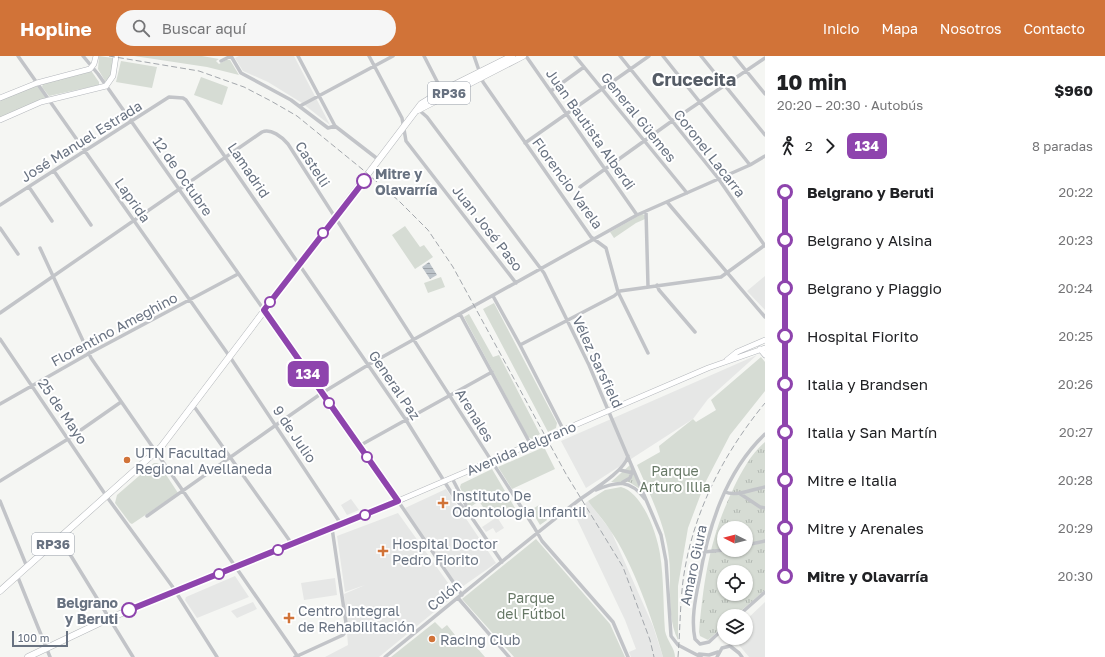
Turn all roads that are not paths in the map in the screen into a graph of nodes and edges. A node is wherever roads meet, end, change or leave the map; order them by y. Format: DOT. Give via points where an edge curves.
graph roads {
  1 [pos="18,56"];
  2 [pos="83,56"];
  3 [pos="96,56"];
  4 [pos="116,56"];
  5 [pos="231,56"];
  6 [pos="298,56"];
  7 [pos="369,56"];
  8 [pos="393,56"];
  9 [pos="424,56"];
  10 [pos="474,56"];
  11 [pos="512,56"];
  12 [pos="523,56"];
  13 [pos="526,56"];
  14 [pos="575,56"];
  15 [pos="620,56"];
  16 [pos="649,56"];
  17 [pos="663,56"];
  18 [pos="701,56"];
  19 [pos="734,56"];
  20 [pos="765,58"];
  21 [pos="221,62"];
  22 [pos="375,66"];
  23 [pos="584,67"];
  24 [pos="92,68"];
  25 [pos="630,68"];
  26 [pos="746,72"];
  27 [pos="480,76"];
  28 [pos="37,83"];
  29 [pos="106,86"];
  30 [pos="725,86"];
  31 [pos="602,88"];
  32 [pos="442,91"];
  33 [pos="551,91"];
  34 [pos="765,94"];
  35 [pos="174,96"];
  36 [pos="319,96"];
  37 [pos="0,98"];
  38 [pos="49,100"];
  39 [pos="700,102"];
  40 [pos="300,106"];
  41 [pos="418,110"];
  42 [pos="566,113"];
  43 [pos="0,120"];
  44 [pos="672,121"];
  45 [pos="132,122"];
  46 [pos="335,126"];
  47 [pos="405,128"];
  48 [pos="765,135"];
  49 [pos="644,141"];
  50 [pos="525,143"];
  51 [pos="85,151"];
  52 [pos="226,155"];
  53 [pos="764,157"];
  54 [pos="380,161"];
  55 [pos="765,162"];
  56 [pos="750,165"];
  57 [pos="605,168"];
  58 [pos="54,171"];
  59 [pos="718,178"];
  60 [pos="29,187"];
  61 [pos="580,187"];
  62 [pos="179,188"];
  63 [pos="687,193"];
  64 [pos="667,202"];
  65 [pos="0,205"];
  66 [pos="646,211"];
  67 [pos="637,215"];
  68 [pos="335,218"];
  69 [pos="133,220"];
  70 [pos="52,221"];
  71 [pos="91,225"];
  72 [pos="0,228"];
  73 [pos="593,239"];
  74 [pos="765,245"];
  75 [pos="40,248"];
  76 [pos="18,254"];
  77 [pos="300,264"];
  78 [pos="540,269"];
  79 [pos="238,274"];
  80 [pos="728,274"];
  81 [pos="53,276"];
  82 [pos="516,283"];
  83 [pos="658,285"];
  84 [pos="648,286"];
  85 [pos="618,292"];
  86 [pos="493,296"];
  87 [pos="189,300"];
  88 [pos="264,310"];
  89 [pos="0,313"];
  90 [pos="460,314"];
  91 [pos="765,317"];
  92 [pos="567,321"];
  93 [pos="695,332"];
  94 [pos="0,338"];
  95 [pos="414,340"];
  96 [pos="765,340"];
  97 [pos="520,345"];
  98 [pos="763,349"];
  99 [pos="648,353"];
  100 [pos="88,354"];
  101 [pos="765,355"];
  102 [pos="230,357"];
  103 [pos="727,360"];
  104 [pos="368,365"];
  105 [pos="492,372"];
  106 [pos="32,385"];
  107 [pos="322,393"];
  108 [pos="450,395"];
  109 [pos="121,402"];
  110 [pos="0,404"];
  111 [pos="194,405"];
  112 [pos="608,411"];
  113 [pos="406,420"];
  114 [pos="276,425"];
  115 [pos="564,430"];
  116 [pos="765,434"];
  117 [pos="68,439"];
  118 [pos="531,445"];
  119 [pos="359,446"];
  120 [pos="156,452"];
  121 [pos="628,455"];
  122 [pos="230,457"];
  123 [pos="492,462"];
  124 [pos="620,470"];
  125 [pos="634,471"];
  126 [pos="452,478"];
  127 [pos="0,481"];
  128 [pos="445,481"];
  129 [pos="622,483"];
  130 [pos="765,487"];
  131 [pos="183,491"];
  132 [pos="591,492"];
  133 [pos="725,492"];
  134 [pos="739,493"];
  135 [pos="107,497"];
  136 [pos="0,501"];
  137 [pos="398,501"];
  138 [pos="649,504"];
  139 [pos="765,508"];
  140 [pos="147,516"];
  141 [pos="472,518"];
  142 [pos="341,524"];
  143 [pos="332,528"];
  144 [pos="538,534"];
  145 [pos="60,538"];
  146 [pos="765,541"];
  147 [pos="292,544"];
  148 [pos="753,544"];
  149 [pos="717,551"];
  150 [pos="704,552"];
  151 [pos="502,562"];
  152 [pos="237,566"];
  153 [pos="27,567"];
  154 [pos="18,575"];
  155 [pos="0,591"];
  156 [pos="175,592"];
  157 [pos="765,592"];
  158 [pos="462,595"];
  159 [pos="458,598"];
  160 [pos="746,609"];
  161 [pos="110,618"];
  162 [pos="717,635"];
  163 [pos="47,647"];
  164 [pos="719,651"];
  165 [pos="689,652"];
  166 [pos="742,656"];
  167 [pos="28,657"];
  168 [pos="50,657"];
  169 [pos="133,657"];
  170 [pos="217,657"];
  171 [pos="297,657"];
  172 [pos="385,657"];
  173 [pos="509,657"];
  174 [pos="628,657"];
  175 [pos="701,657"];
  176 [pos="717,657"];
  1 -- 28 [label="street, Laprida"];
  2 -- 24 [label="street, 12 de Octubre"];
  3 -- 24 [label="main road"];
  4 -- 29 [label="main road" via="113,76"];
  5 -- 21 [label="street"];
  5 -- 40 [label="street" via="241,73"];
  6 -- 36 [label="street"];
  7 -- 22 [label="street, Juan José Paso"];
  8 -- 22 [label="street"];
  9 -- 32 [label="street"];
  10 -- 27 [label="street, Florencio Varela"];
  11 -- 27 [label="main road, RP36"];
  12 -- 27 [label="main road, RP36"];
  13 -- 33 [label="street, Juan Bautista Alberdi"];
  14 -- 23 [label="street, General Güemes"];
  15 -- 25 [label="street, Coronel Lacarra"];
  16 -- 25 [label="street"];
  17 -- 39 [label="street"];
  18 -- 30 [label="street"];
  19 -- 26 [label="street"];
  20 -- 26 [label="street"];
  22 -- 36 [label="street"];
  22 -- 47 [label="street, Juan José Paso"];
  23 -- 31 [label="street, General Güemes"];
  23 -- 33 [label="street"];
  24 -- 28 [label="main road"];
  24 -- 29 [label="street, 12 de Octubre"];
  25 -- 31 [label="street"];
  25 -- 44 [label="street, Coronel Lacarra"];
  26 -- 30 [label="street"];
  26 -- 34 [label="street"];
  27 -- 32 [label="main road, RP36"];
  27 -- 41 [label="main road, RP36"];
  27 -- 50 [label="street, Florencio Varela"];
  28 -- 37 [label="main road"];
  28 -- 38 [label="street, Laprida"];
  29 -- 38 [label="main road"];
  29 -- 45 [label="street, 12 de Octubre"];
  30 -- 39 [label="street"];
  30 -- 48 [label="street"];
  31 -- 42 [label="street"];
  31 -- 49 [label="street, General Güemes"];
  32 -- 41 [label="main road, RP36" via="426,100"];
  33 -- 42 [label="street, Juan Bautista Alberdi"];
  35 -- 45 [label="street, José Manuel Estrada"];
  35 -- 52 [label="street, Lamadrid" via="186,100"];
  36 -- 40 [label="street"];
  36 -- 46 [label="street"];
  38 -- 43 [label="main road"];
  38 -- 51 [label="street, Laprida"];
  39 -- 44 [label="street"];
  39 -- 56 [label="street"];
  40 -- 46 [label="street" via="328,128"];
  41 -- 47 [label="main road, RP36"];
  41 -- 78 [label="street, Vélez Sarsfield" via="427,117"];
  42 -- 50 [label="street"];
  42 -- 57 [label="street, Juan Bautista Alberdi"];
  44 -- 49 [label="street"];
  44 -- 59 [label="street, Coronel Lacarra"];
  45 -- 51 [label="street, José Manuel Estrada"];
  45 -- 62 [label="street, 12 de Octubre"];
  46 -- 54 [label="street"];
  47 -- 54 [label="main road, RP36"];
  47 -- 82 [label="street, Juan José Paso" via="407,143"];
  49 -- 57 [label="street"];
  49 -- 63 [label="street, General Güemes"];
  50 -- 73 [label="street, Florencio Varela"];
  51 -- 58 [label="street, José Manuel Estrada"];
  51 -- 69 [label="street, Laprida"];
  52 -- 62 [label="street"];
  52 -- 68 [label="street, Castelli" via="265,130 280,136 288,144"];
  52 -- 77 [label="street, Lamadrid"];
  53 -- 55 [label="street"];
  53 -- 56 [label="street"];
  54 -- 68 [label="main road, RP36"];
  56 -- 59 [label="street"];
  57 -- 61 [label="street"];
  57 -- 67 [label="street, Juan Bautista Alberdi"];
  58 -- 60 [label="street, José Manuel Estrada"];
  58 -- 71 [label="street"];
  59 -- 63 [label="street"];
  59 -- 74 [label="street, Coronel Lacarra"];
  60 -- 65 [label="street, José Manuel Estrada"];
  60 -- 70 [label="street"];
  62 -- 69 [label="street"];
  62 -- 79 [label="street, 12 de Octubre"];
  63 -- 64 [label="street"];
  64 -- 66 [label="street"];
  64 -- 80 [label="street"];
  66 -- 67 [label="street"];
  66 -- 84 [label="street"];
  67 -- 73 [label="street"];
  68 -- 77 [label="main road, RP36"];
  68 -- 95 [label="street, Arenales"];
  69 -- 81 [label="street"];
  69 -- 87 [label="street, Laprida"];
  72 -- 76 [label="street"];
  73 -- 78 [label="street"];
  73 -- 85 [label="street, Florencio Varela" via="606,248"];
  74 -- 80 [label="street"];
  75 -- 81 [label="street"];
  77 -- 88 [label="main road, RP36"];
  77 -- 104 [label="street, General Paz"];
  78 -- 82 [label="street"];
  78 -- 92 [label="street, Vélez Sarsfield"];
  79 -- 87 [label="street, Florentino Ameghino"];
  79 -- 88 [label="street, 12 de Octubre"];
  80 -- 83 [label="street"];
  80 -- 91 [label="street"];
  81 -- 89 [label="street"];
  81 -- 100 [label="street"];
  82 -- 86 [label="street"];
  83 -- 84 [label="street"];
  83 -- 93 [label="street"];
  84 -- 85 [label="street"];
  85 -- 92 [label="street"];
  85 -- 99 [label="street, Florencio Varela"];
  86 -- 90 [label="street"];
  86 -- 97 [label="street"];
  87 -- 100 [label="street, Florentino Ameghino"];
  87 -- 102 [label="street, Laprida"];
  88 -- 102 [label="main road, RP36"];
  88 -- 107 [label="main road"];
  90 -- 95 [label="street"];
  90 -- 105 [label="street"];
  92 -- 97 [label="street"];
  92 -- 112 [label="street, Vélez Sarsfield"];
  94 -- 106 [label="street, 25 de Mayo"];
  95 -- 104 [label="street"];
  95 -- 108 [label="street, Arenales"];
  96 -- 103 [label="main road, Avenida Belgrano" via="737,352"];
  97 -- 115 [label="street"];
  98 -- 101 [label="main road"];
  98 -- 103 [label="main road, Avenida Belgrano"];
  100 -- 106 [label="street, Florentino Ameghino"];
  100 -- 109 [label="street"];
  102 -- 111 [label="main road, RP36"];
  102 -- 114 [label="street, 9 de Julio"];
  103 -- 112 [label="main road, Avenida Belgrano"];
  104 -- 107 [label="street"];
  104 -- 113 [label="street, General Paz"];
  105 -- 108 [label="street"];
  105 -- 118 [label="street"];
  106 -- 110 [label="street, Florentino Ameghino"];
  106 -- 117 [label="street, 25 de Mayo"];
  107 -- 114 [label="street"];
  107 -- 119 [label="main road"];
  108 -- 113 [label="street"];
  108 -- 123 [label="street, Arenales"];
  109 -- 117 [label="street"];
  109 -- 120 [label="street"];
  111 -- 120 [label="main road, RP36"];
  111 -- 122 [label="street"];
  112 -- 115 [label="main road, Avenida Belgrano"];
  112 -- 121 [label="street, Vélez Sarsfield"];
  113 -- 119 [label="street"];
  113 -- 128 [label="street, General Paz"];
  114 -- 122 [label="street"];
  114 -- 142 [label="street, 9 de Julio"];
  115 -- 118 [label="main road, Avenida Belgrano"];
  116 -- 133 [label="street, Amaro Giura" via="743,458"];
  117 -- 127 [label="street"];
  117 -- 135 [label="street, 25 de Mayo"];
  118 -- 123 [label="main road, Avenida Belgrano"];
  119 -- 137 [label="main road"];
  120 -- 131 [label="street"];
  120 -- 135 [label="main road, RP36"];
  121 -- 124 [label="street, Colón"];
  121 -- 125 [label="street, Vélez Sarsfield"];
  122 -- 131 [label="street"];
  122 -- 147 [label="street"];
  123 -- 126 [label="main road, Avenida Belgrano"];
  123 -- 144 [label="street, Arenales"];
  124 -- 125 [label="street"];
  124 -- 132 [label="street, Colón"];
  125 -- 129 [label="street" via="628,480"];
  125 -- 138 [label="street, Vélez Sarsfield"];
  126 -- 128 [label="main road, Avenida Belgrano"];
  126 -- 141 [label="street, General Paz"];
  128 -- 137 [label="main road, Avenida Belgrano"];
  128 -- 141 [label="street, General Paz" via="456,500"];
  129 -- 132 [label="street, Colón"];
  129 -- 138 [label="street" via="635,487"];
  130 -- 134 [label="street"];
  131 -- 140 [label="street"];
  131 -- 152 [label="street"];
  132 -- 144 [label="street, Colón"];
  133 -- 134 [label="street"];
  133 -- 150 [label="street, Amaro Giura"];
  134 -- 139 [label="street"];
  135 -- 145 [label="main road, RP36"];
  135 -- 156 [label="street, 25 de Mayo"];
  136 -- 153 [label="street"];
  137 -- 142 [label="main road, Avenida Belgrano"];
  137 -- 158 [label="street"];
  138 -- 165 [label="street, Vélez Sarsfield" via="665,554 671,636 675,643"];
  141 -- 151 [label="street, General Paz"];
  142 -- 143 [label="main road, Avenida Belgrano"];
  143 -- 147 [label="main road, Avenida Belgrano"];
  143 -- 171 [label="street" via="346,633"];
  144 -- 151 [label="street, Colón"];
  144 -- 174 [label="street, Arenales" via="613,622"];
  145 -- 153 [label="main road, RP36"];
  145 -- 161 [label="street"];
  146 -- 148 [label="street"];
  147 -- 152 [label="main road, Avenida Belgrano"];
  149 -- 150 [label="street"];
  150 -- 162 [label="street, Amaro Giura" via="694,610 694,632 698,643 709,642"];
  151 -- 158 [label="street, Colón"];
  152 -- 156 [label="main road, Avenida Belgrano"];
  152 -- 171 [label="street"];
  153 -- 154 [label="main road, RP36"];
  154 -- 155 [label="main road, RP36"];
  154 -- 163 [label="street"];
  156 -- 161 [label="main road, Avenida Belgrano"];
  156 -- 170 [label="street, 25 de Mayo"];
  157 -- 160 [label="street"];
  158 -- 159 [label="street, Colón"];
  159 -- 172 [label="street, Colón"];
  159 -- 173 [label="street"];
  161 -- 163 [label="main road, Avenida Belgrano"];
  161 -- 169 [label="street"];
  163 -- 167 [label="main road, Avenida Belgrano"];
  163 -- 168 [label="street"];
  164 -- 165 [label="street" via="706,655"];
  164 -- 166 [label="street" via="730,646"];
  164 -- 176 [label="street"];
  165 -- 175 [label="street, Vélez Sarsfield"];
}
